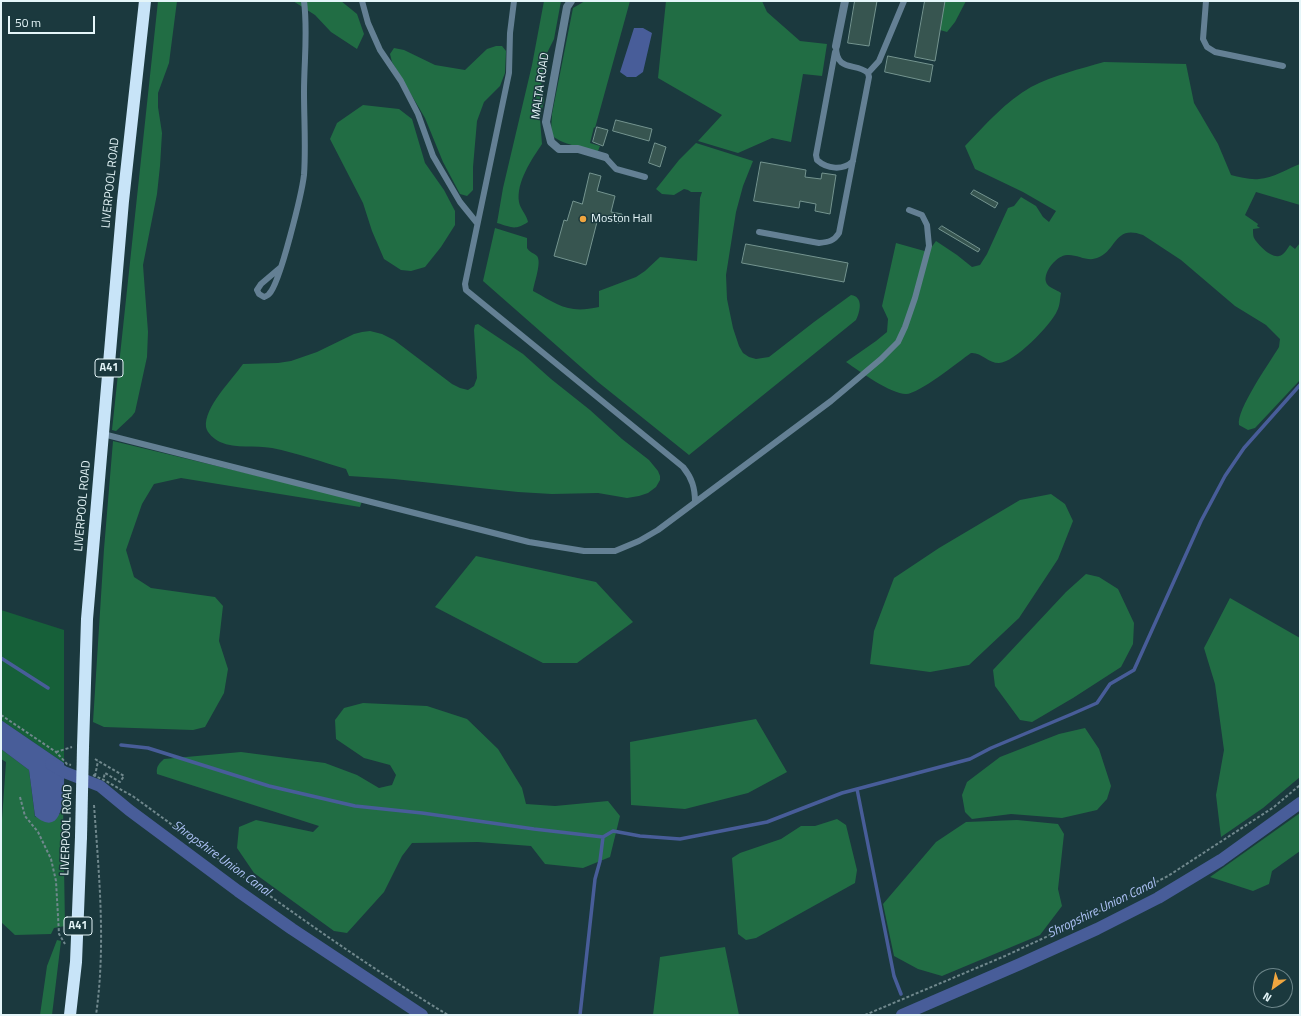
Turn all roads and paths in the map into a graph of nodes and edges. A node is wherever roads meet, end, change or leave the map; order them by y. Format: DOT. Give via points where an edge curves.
graph roads {
  1 [pos="145,1"];
  2 [pos="304,1"];
  3 [pos="362,1"];
  4 [pos="514,1"];
  5 [pos="571,1"];
  6 [pos="845,1"];
  7 [pos="904,1"];
  8 [pos="1206,1"];
  9 [pos="836,46"];
  10 [pos="1283,66"];
  11 [pos="868,73"];
  12 [pos="605,157"];
  13 [pos="853,161"];
  14 [pos="645,177"];
  15 [pos="909,210"];
  16 [pos="477,224"];
  17 [pos="759,232"];
  18 [pos="281,267"];
  19 [pos="103,434"];
  20 [pos="695,502"];
  21 [pos="1,715"];
  22 [pos="83,746"];
  23 [pos="56,752"];
  24 [pos="98,761"];
  25 [pos="74,767"];
  26 [pos="88,773"];
  27 [pos="95,777"];
  28 [pos="104,780"];
  29 [pos="1300,785"];
  30 [pos="20,798"];
  31 [pos="94,800"];
  32 [pos="66,945"];
  33 [pos="70,1015"];
  34 [pos="96,1015"];
  35 [pos="448,1015"];
  36 [pos="866,1015"];
  1 -- 19 [label="highway, LIVERPOOL ROAD / A41" via="123,201"];
  2 -- 18 [label="lane" via="307,24 304,176"];
  3 -- 16 [label="lane" via="380,50 401,81 418,114 433,156 460,202"];
  4 -- 16 [label="lane" via="509,73"];
  5 -- 12 [label="street, MALTA ROAD" via="567,7 546,122 551,142 559,149 578,149"];
  6 -- 9 [label="street"];
  7 -- 11 [label="lane" via="879,61"];
  8 -- 10 [label="lane" via="1203,39 1207,47 1215,52"];
  9 -- 11 [label="lane" via="836,54 846,66"];
  9 -- 13 [label="lane" via="816,155 822,165 841,168 847,167"];
  11 -- 13 [label="lane"];
  12 -- 14 [label="lane" via="616,169"];
  13 -- 17 [label="lane" via="839,233 835,238 829,242 819,243"];
  15 -- 20 [label="lane" via="922,215 927,225 929,246 915,298 898,342 831,401"];
  16 -- 20 [label="lane" via="466,290 683,467 691,477"];
  18 -- 18 [label="lane" via="270,294 264,297 259,294 261,284"];
  19 -- 20 [label="lane" via="529,542 584,551 615,551 639,542"];
  19 -- 22 [label="highway, LIVERPOOL ROAD / A41" via="87,619"];
  21 -- 23 [label="path"];
  22 -- 23 [label="path"];
  22 -- 24 [label="path" via="91,750 91,756"];
  22 -- 33 [label="highway, LIVERPOOL ROAD / A41, bridge" via="76,962"];
  23 -- 25 [label="path" via="67,764"];
  24 -- 27 [label="path"];
  24 -- 28 [label="path" via="124,776 120,782 105,773"];
  26 -- 27 [label="path"];
  27 -- 28 [label="path"];
  28 -- 35 [label="path" via="134,797 306,922"];
  29 -- 36 [label="path" via="1274,807 1168,876 1005,956"];
  30 -- 32 [label="path" via="26,816 38,832 51,859 56,881 59,934"];
  31 -- 34 [label="path" via="102,956"];
}
